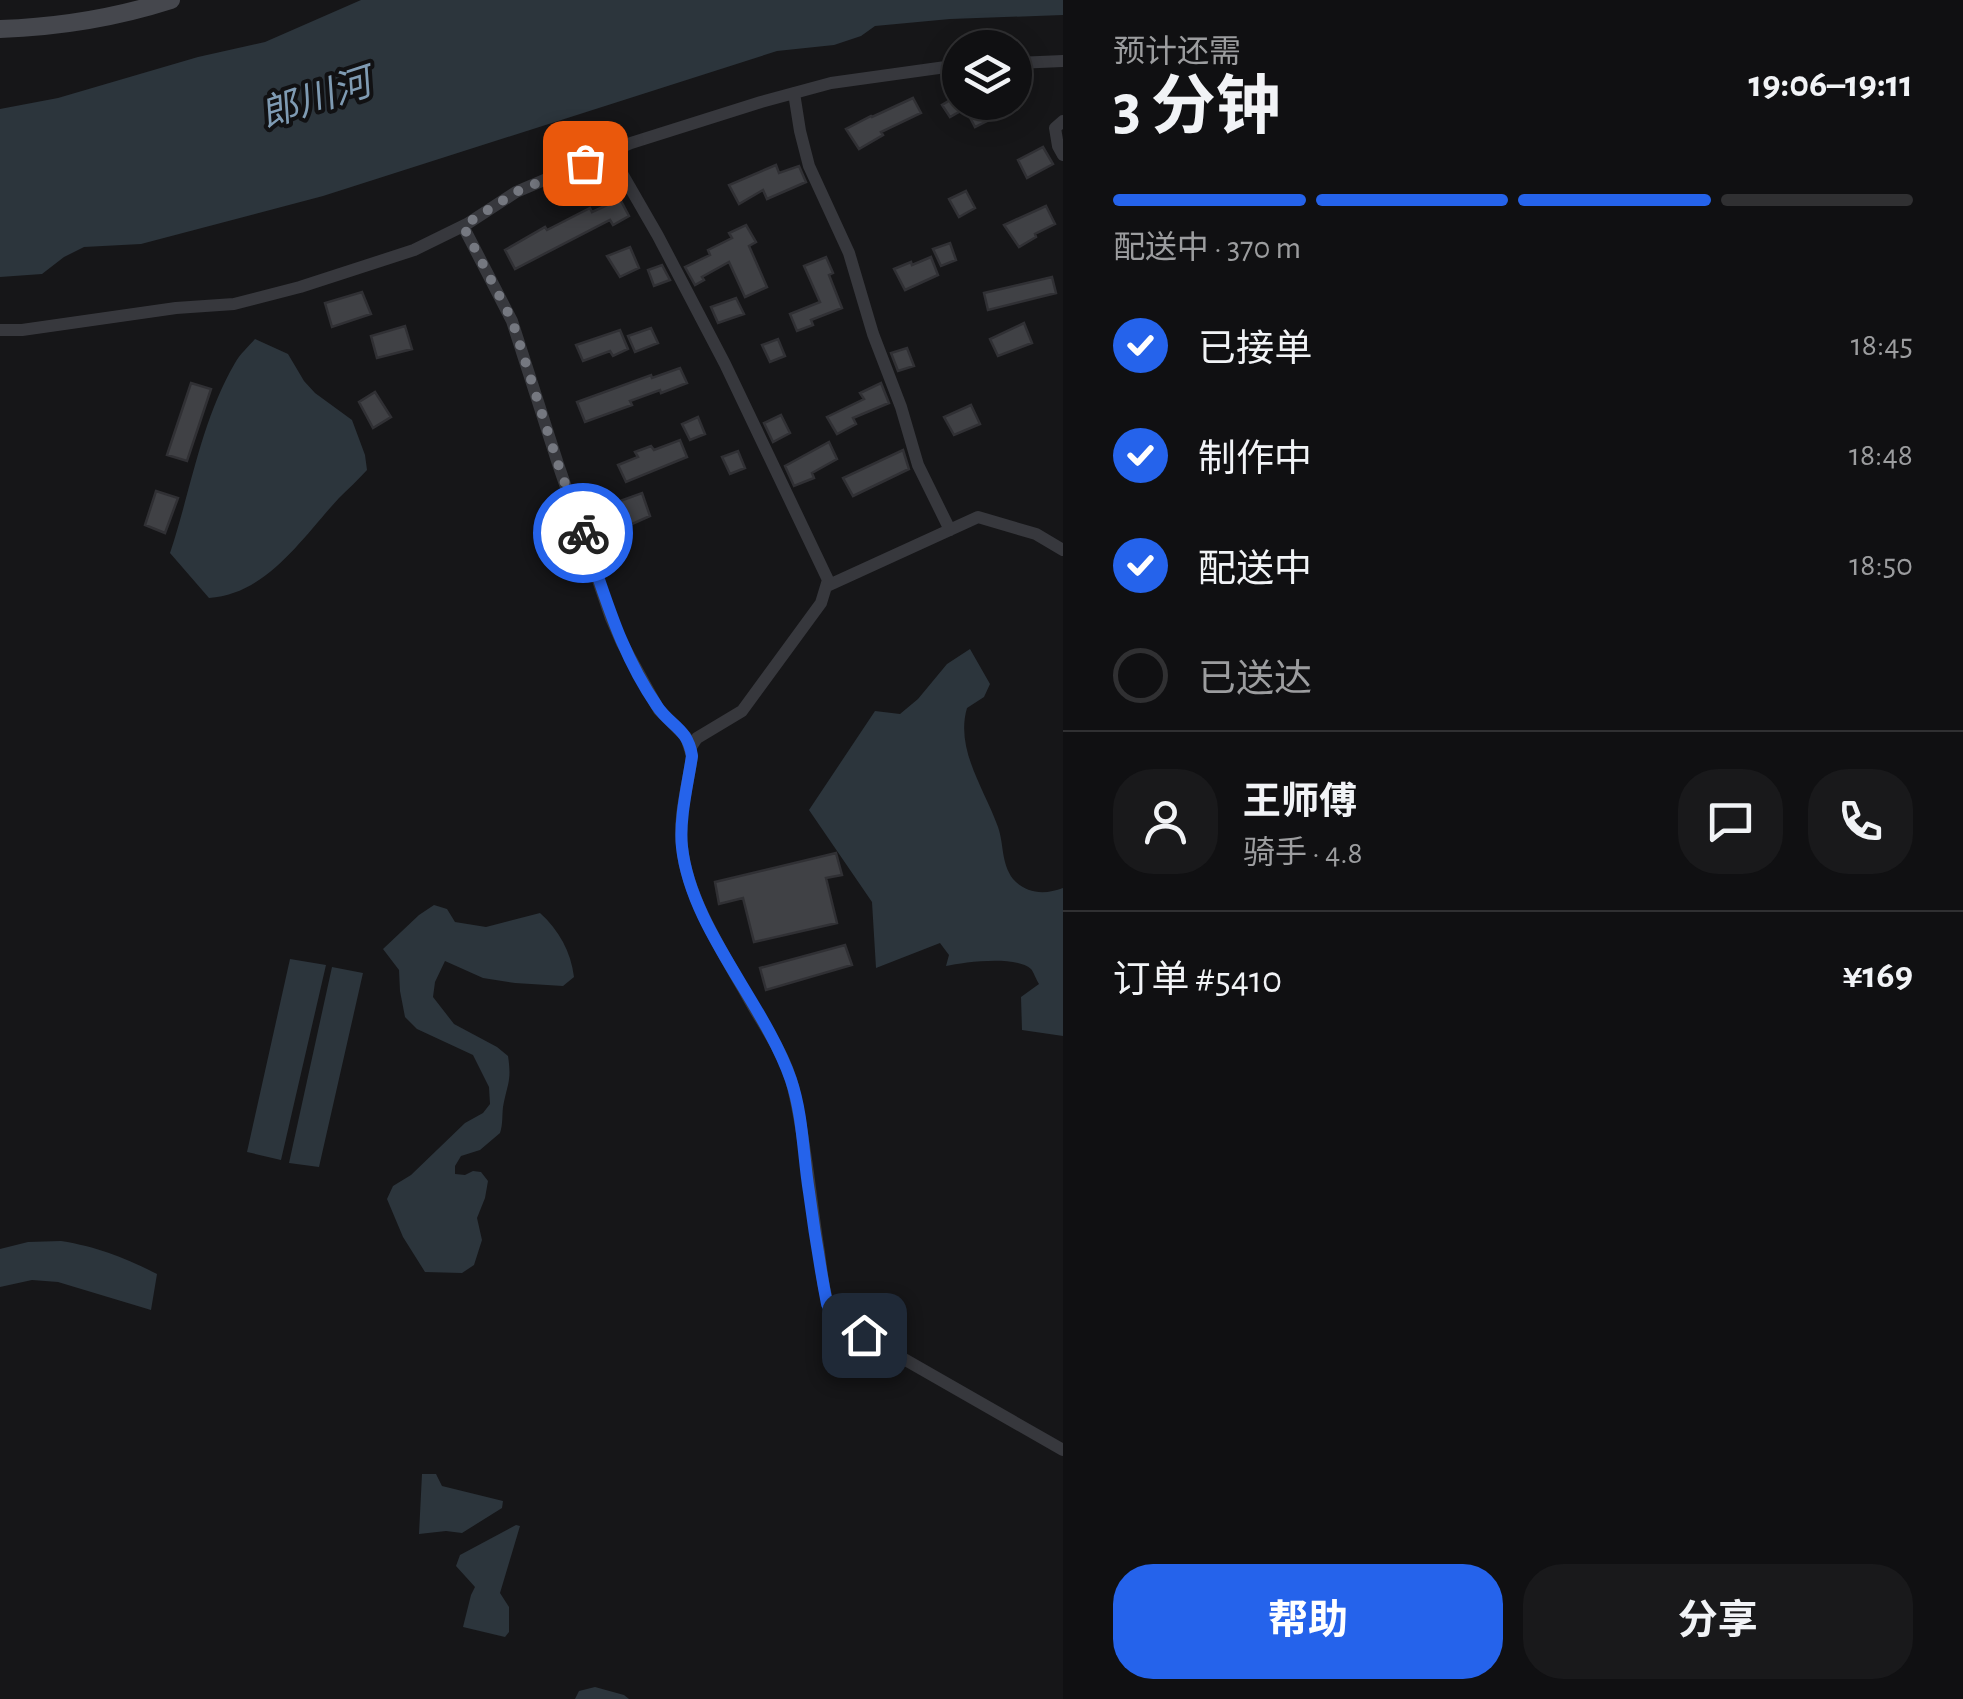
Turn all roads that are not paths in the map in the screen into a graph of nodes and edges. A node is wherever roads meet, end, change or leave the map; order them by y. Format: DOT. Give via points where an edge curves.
graph roads {
  1 [pos="171,0"];
  2 [pos="0,29"];
  3 [pos="1063,61"];
  4 [pos="1032,62"];
  5 [pos="942,68"];
  6 [pos="794,93"];
  7 [pos="1063,121"];
  8 [pos="619,148"];
  9 [pos="1063,155"];
  10 [pos="463,226"];
  11 [pos="0,330"];
  12 [pos="950,530"];
  13 [pos="1063,550"];
  14 [pos="827,586"];
  15 [pos="691,747"];
  16 [pos="1063,1450"];
  1 -- 2 [label="street" via="128,14"];
  3 -- 4 [label="street"];
  5 -- 6 [label="street"];
  6 -- 8 [label="street"];
  6 -- 12 [label="street" via="809,166 849,254 918,465"];
  7 -- 9 [label="street" via="1055,128"];
  8 -- 10 [label="street" via="516,192"];
  8 -- 14 [label="street" via="620,170 725,364"];
  10 -- 11 [label="street" via="414,250 234,304"];
  10 -- 15 [label="street" via="512,320 611,618 659,710"];
  12 -- 13 [label="street" via="978,517 1036,534"];
  12 -- 14 [label="street"];
  14 -- 15 [label="street" via="742,711"];
  15 -- 16 [label="street" via="684,862 700,908 792,1083 834,1319"];
}
